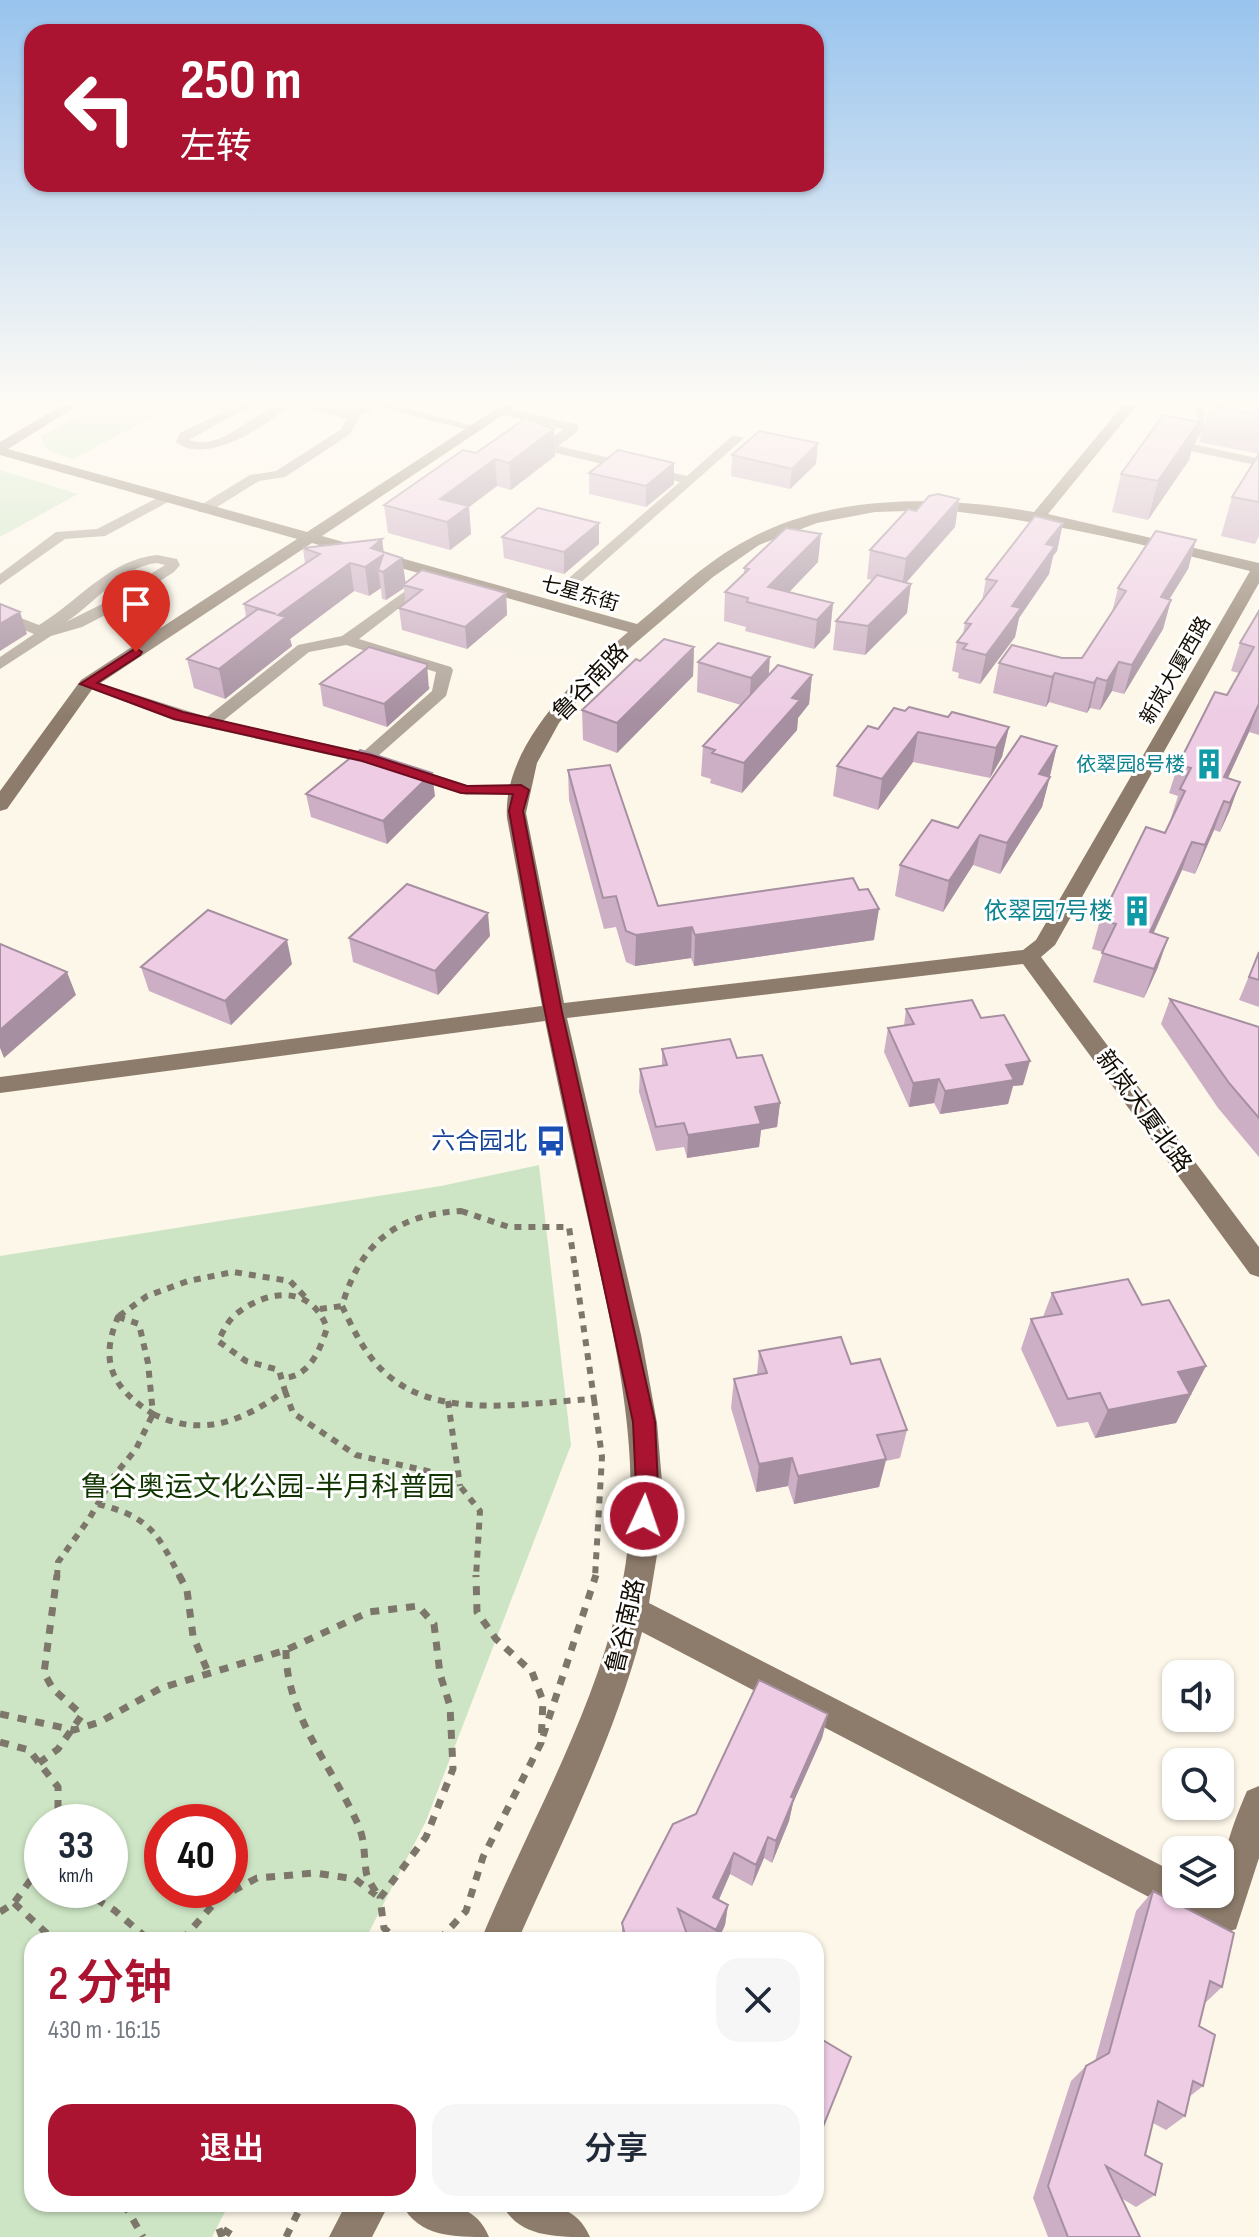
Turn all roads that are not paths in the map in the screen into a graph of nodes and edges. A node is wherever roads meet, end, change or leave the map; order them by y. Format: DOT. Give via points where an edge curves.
graph roads {
  1 [pos="144,509"];
  2 [pos="205,509"];
  3 [pos="352,509"];
  4 [pos="655,509"];
  5 [pos="881,509"];
  6 [pos="986,509"];
  7 [pos="1044,509"];
  8 [pos="1038,517"];
  9 [pos="308,538"];
  10 [pos="1259,568"];
  11 [pos="435,573"];
  12 [pos="575,580"];
  13 [pos="0,581"];
  14 [pos="0,615"];
  15 [pos="640,630"];
  16 [pos="44,632"];
  17 [pos="347,640"];
  18 [pos="0,664"];
  19 [pos="87,684"];
  20 [pos="210,723"];
  21 [pos="366,758"];
  22 [pos="521,790"];
  23 [pos="0,805"];
  24 [pos="1029,956"];
  25 [pos="554,1012"];
  26 [pos="0,1085"];
  27 [pos="1259,1267"];
  28 [pos="633,1611"];
  29 [pos="1259,1803"];
  30 [pos="1234,1881"];
  31 [pos="1162,1885"];
  32 [pos="1207,1908"];
  33 [pos="1226,1908"];
  34 [pos="503,1932"];
  35 [pos="364,2212"];
  36 [pos="433,2212"];
  37 [pos="534,2212"];
  38 [pos="349,2237"];
  39 [pos="469,2237"];
  40 [pos="570,2237"];
  1 -- 13 [label="street" via="100,533 61,535"];
  2 -- 9 [label="street, 七星东街"];
  3 -- 9 [label="street"];
  4 -- 12 [label="street"];
  5 -- 15 [label="street, 鲁谷南路" via="832,515 758,540 720,561"];
  6 -- 8 [label="street, 鲁谷南路"];
  7 -- 8 [label="street"];
  8 -- 10 [label="street, 鲁谷南路"];
  9 -- 11 [label="street, 七星东街"];
  9 -- 19 [label="street"];
  10 -- 24 [label="street, 新岚大厦西路" via="1044,945"];
  11 -- 15 [label="street, 七星东街"];
  11 -- 17 [label="street"];
  14 -- 16 [label="street"];
  15 -- 22 [label="street, 鲁谷南路" via="551,721 528,760"];
  16 -- 16 [label="street" via="59,631 111,606 172,562 157,557 139,560"];
  16 -- 18 [label="street"];
  17 -- 20 [label="street" via="304,648"];
  17 -- 21 [label="street" via="445,670 440,693"];
  19 -- 20 [label="street"];
  19 -- 23 [label="street"];
  20 -- 21 [label="street"];
  21 -- 22 [label="street" via="466,790"];
  22 -- 25 [label="street, 鲁谷南路" via="516,811"];
  24 -- 25 [label="street"];
  24 -- 27 [label="street, 新岚大厦北路"];
  25 -- 26 [label="street"];
  25 -- 28 [label="street, 鲁谷南路" via="644,1422 647,1486"];
  28 -- 31 [label="street"];
  28 -- 34 [label="street, 鲁谷南路" via="591,1736"];
  29 -- 30 [label="street"];
  32 -- 33 [label="street" via="1223,1916"];
  35 -- 38 [label="street"];
  36 -- 39 [label="street"];
  37 -- 40 [label="street"];
}
